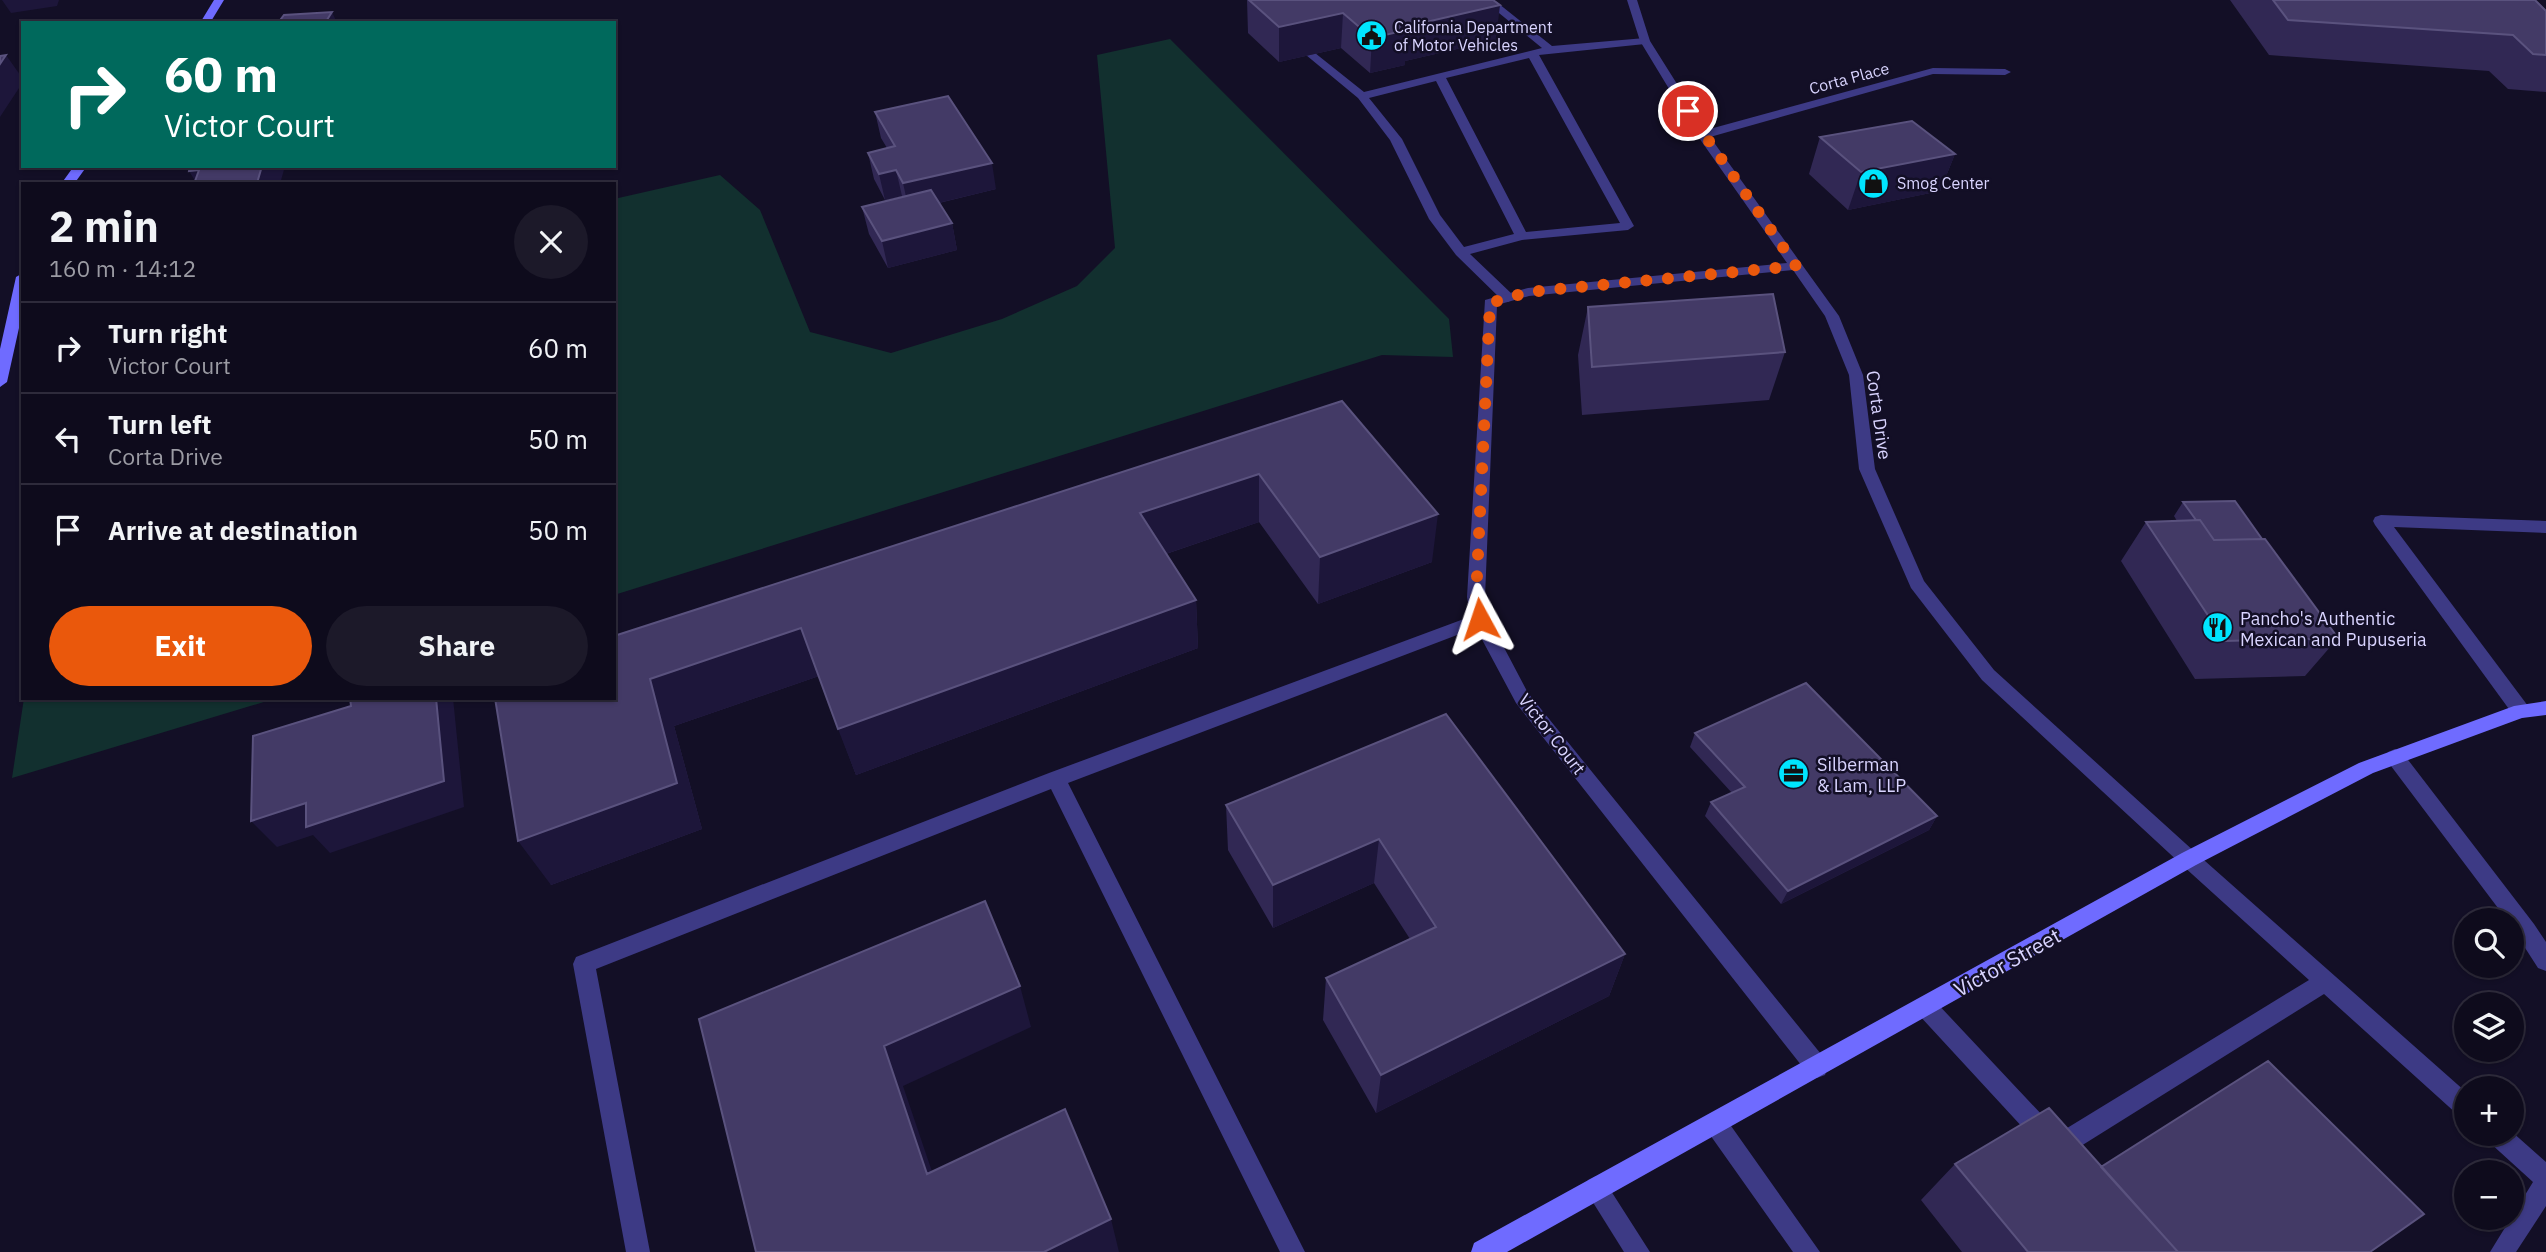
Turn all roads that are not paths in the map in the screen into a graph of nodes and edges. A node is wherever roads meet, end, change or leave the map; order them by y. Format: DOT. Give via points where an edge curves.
graph roads {
  1 [pos="219,0"];
  2 [pos="1488,0"];
  3 [pos="1632,0"];
  4 [pos="206,21"];
  5 [pos="1645,41"];
  6 [pos="1550,49"];
  7 [pos="1532,54"];
  8 [pos="1311,55"];
  9 [pos="2005,72"];
  10 [pos="1440,77"];
  11 [pos="1362,96"];
  12 [pos="1703,135"];
  13 [pos="79,168"];
  14 [pos="69,182"];
  15 [pos="1522,236"];
  16 [pos="1461,253"];
  17 [pos="1796,266"];
  18 [pos="21,286"];
  19 [pos="1508,298"];
  20 [pos="0,382"];
  21 [pos="2546,527"];
  22 [pos="1480,619"];
  23 [pos="2546,708"];
  24 [pos="2521,711"];
  25 [pos="2395,757"];
  26 [pos="1056,779"];
  27 [pos="2189,859"];
  28 [pos="2546,961"];
  29 [pos="2324,982"];
  30 [pos="1926,1007"];
  31 [pos="1817,1067"];
  32 [pos="2454,1096"];
  33 [pos="1716,1124"];
  34 [pos="2510,1146"];
  35 [pos="2546,1178"];
  36 [pos="2546,1184"];
  37 [pos="1596,1188"];
  38 [pos="638,1252"];
  39 [pos="1293,1252"];
  40 [pos="1483,1252"];
  41 [pos="1638,1252"];
  42 [pos="1808,1252"];
  43 [pos="2502,1252"];
  1 -- 4 [label="street"];
  2 -- 6 [label="street"];
  3 -- 5 [label="street, Corta Drive"];
  5 -- 6 [label="street"];
  5 -- 12 [label="street, Corta Drive"];
  6 -- 7 [label="street"];
  7 -- 10 [label="street"];
  7 -- 15 [label="street" via="1628,226"];
  8 -- 11 [label="street"];
  9 -- 12 [label="street, Corta Place" via="1933,71"];
  10 -- 11 [label="street"];
  10 -- 15 [label="street"];
  11 -- 16 [label="street" via="1396,139 1434,216"];
  12 -- 17 [label="street, Corta Drive"];
  13 -- 14 [label="street"];
  15 -- 16 [label="street"];
  16 -- 19 [label="street"];
  17 -- 19 [label="street" via="1528,292"];
  17 -- 27 [label="street, Corta Drive" via="1832,316 1856,375 1867,469 1917,584 1988,675"];
  18 -- 20 [label="street"];
  19 -- 22 [label="street, Victor Court" via="1490,303 1476,597"];
  21 -- 24 [label="street" via="2381,522"];
  22 -- 26 [label="street"];
  22 -- 31 [label="street, Victor Court" via="1522,698"];
  23 -- 24 [label="street, Victor Street"];
  24 -- 25 [label="street, Victor Street"];
  25 -- 27 [label="street, Victor Street"];
  25 -- 28 [label="street"];
  26 -- 38 [label="street" via="584,964"];
  26 -- 39 [label="street"];
  27 -- 29 [label="street, Corta Drive"];
  27 -- 30 [label="street, Victor Street"];
  29 -- 30 [label="street" via="2057,1148"];
  29 -- 32 [label="street, Corta Drive"];
  30 -- 31 [label="street, Victor Street"];
  31 -- 33 [label="street, Victor Street"];
  33 -- 37 [label="street, Victor Street"];
  33 -- 42 [label="street"];
  34 -- 35 [label="street"];
  36 -- 43 [label="street"];
  37 -- 40 [label="street, Victor Street"];
  37 -- 41 [label="street"];
}
